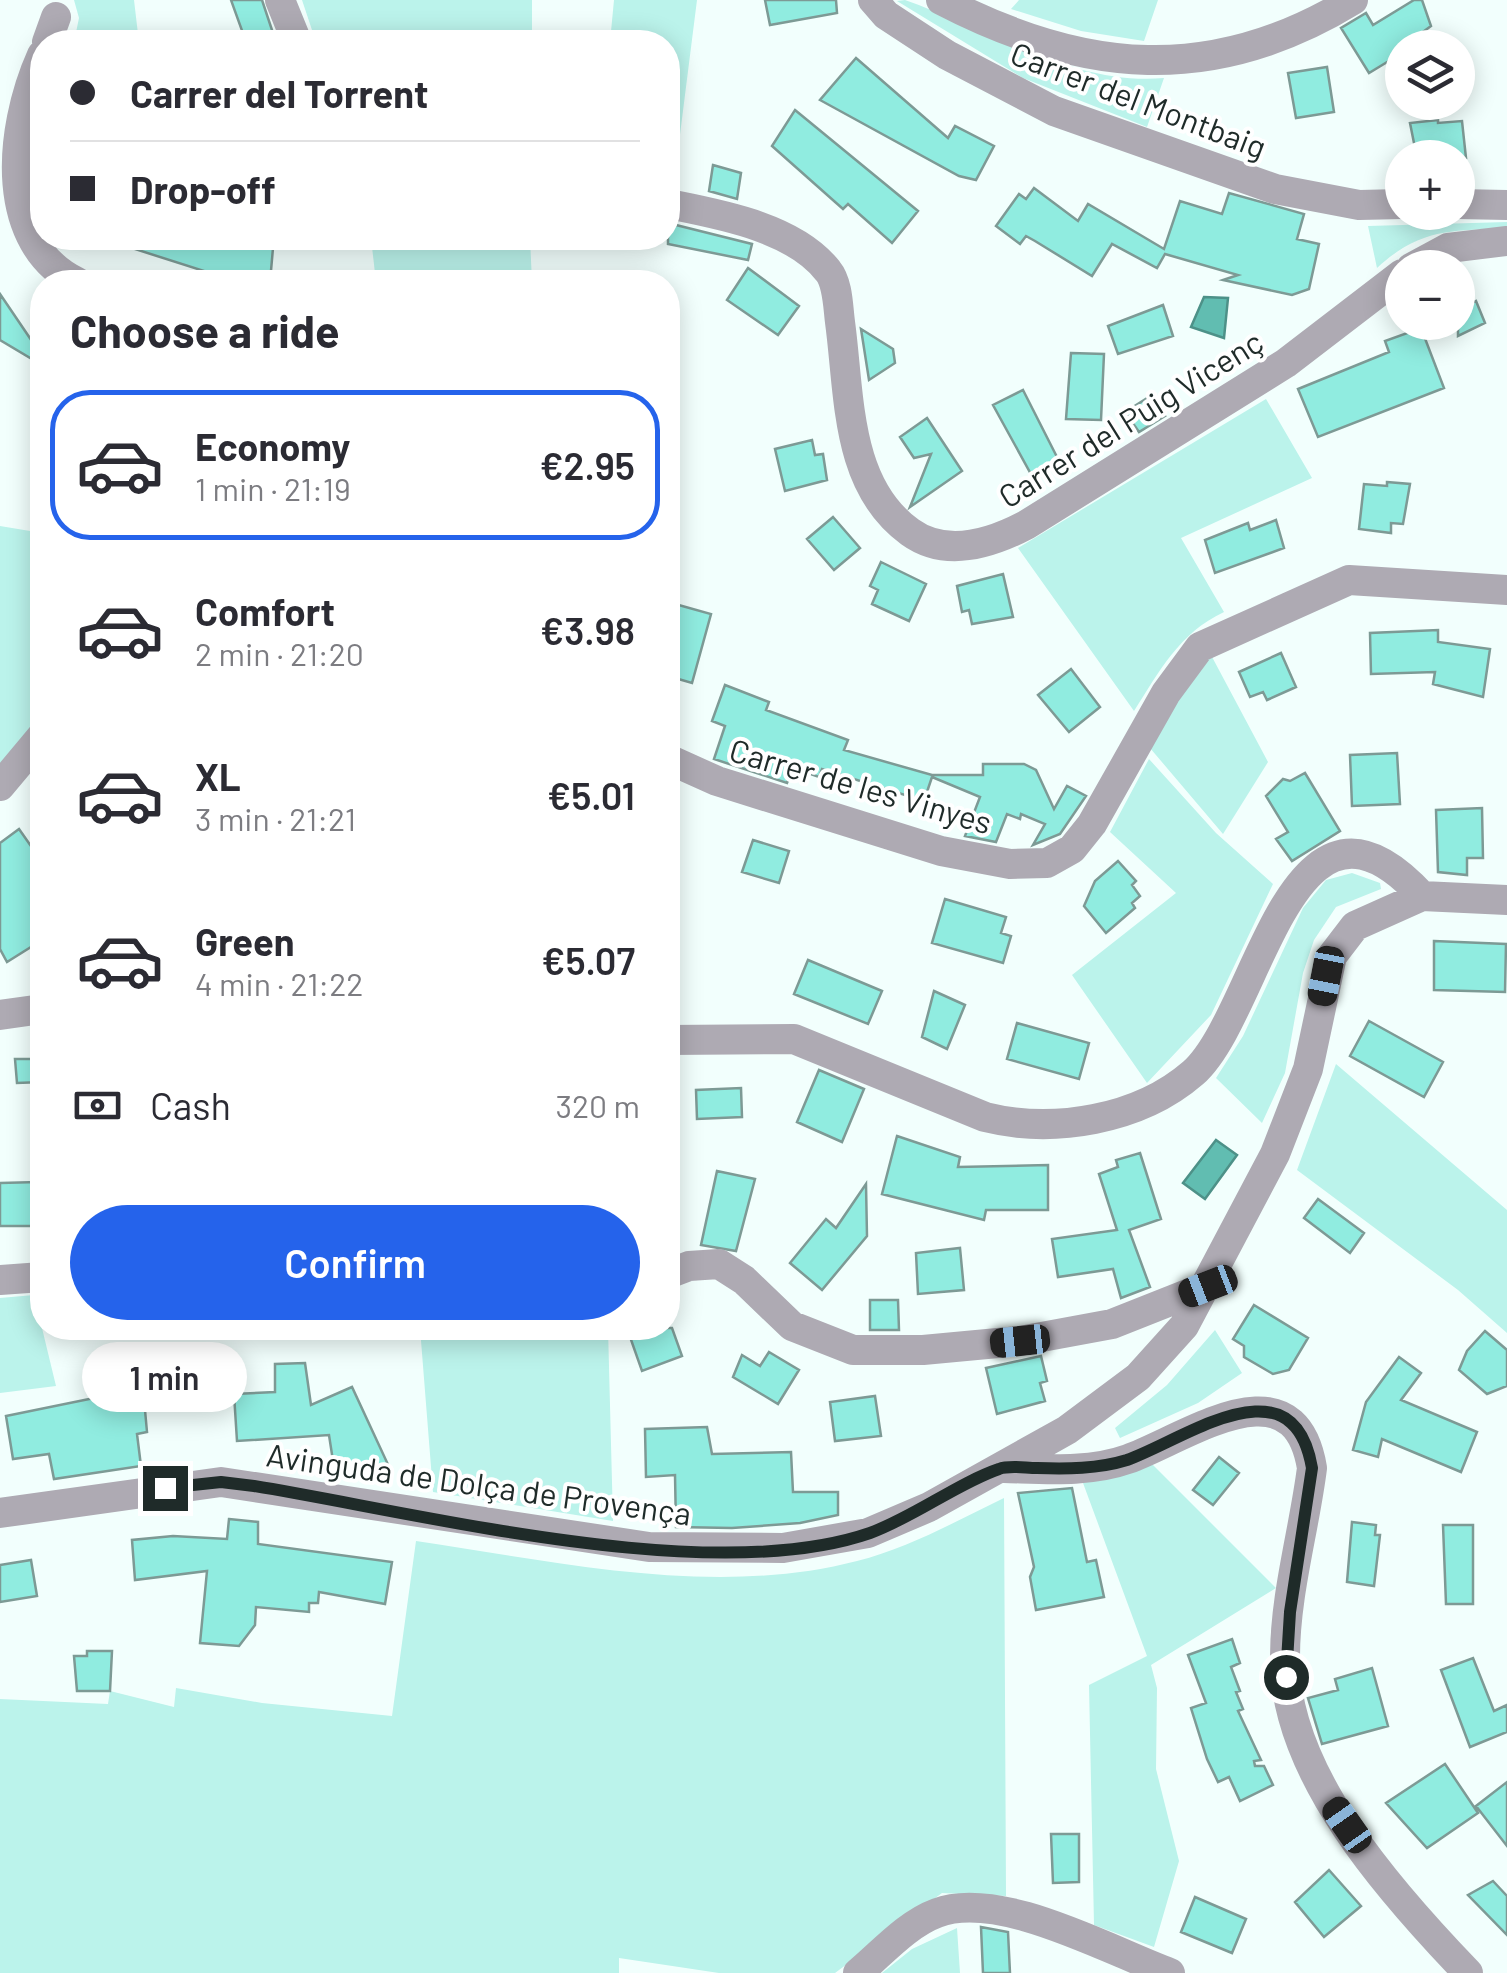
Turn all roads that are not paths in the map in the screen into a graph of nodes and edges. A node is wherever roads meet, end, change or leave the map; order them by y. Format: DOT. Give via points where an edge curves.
graph roads {
  1 [pos="280,0"];
  2 [pos="873,0"];
  3 [pos="941,0"];
  4 [pos="1353,0"];
  5 [pos="292,30"];
  6 [pos="30,84"];
  7 [pos="1385,204"];
  8 [pos="1475,204"];
  9 [pos="1507,205"];
  10 [pos="680,208"];
  11 [pos="1507,241"];
  12 [pos="1444,250"];
  13 [pos="52,270"];
  14 [pos="1385,287"];
  15 [pos="1507,590"];
  16 [pos="30,750"];
  17 [pos="680,764"];
  18 [pos="0,786"];
  19 [pos="1422,896"];
  20 [pos="1507,900"];
  21 [pos="30,1011"];
  22 [pos="0,1015"];
  23 [pos="680,1040"];
  24 [pos="680,1269"];
  25 [pos="30,1277"];
  26 [pos="0,1280"];
  27 [pos="1208,1286"];
  28 [pos="1000,1468"];
  29 [pos="0,1513"];
  30 [pos="858,1973"];
  31 [pos="1170,1973"];
  32 [pos="1468,1973"];
  1 -- 5 [label="street"];
  2 -- 7 [label="street, Carrer del Montbaig" via="947,55 1054,111 1275,189"];
  3 -- 4 [label="street, Carrer del Montbaig" via="1036,41 1102,56 1180,62 1275,38"];
  6 -- 13 [label="street" via="5,145 4,202 24,249"];
  8 -- 9 [label="street"];
  10 -- 14 [label="street, Carrer del Puig Vicenç" via="776,236 830,273 861,468 890,518 937,545 986,543 1026,526 1286,364"];
  11 -- 12 [label="street"];
  15 -- 17 [label="street, Carrer de les Vinyes" via="1350,580 1200,646 1092,824 1072,848 1047,863 1010,864 942,851"];
  16 -- 18 [label="street"];
  19 -- 20 [label="street, Avinguda de Dolça de Provença"];
  19 -- 23 [label="street" via="1396,867 1379,860 1339,855 1316,866 1281,911 1221,1037 1194,1072 1146,1104 1066,1124 985,1117 794,1039"];
  19 -- 27 [label="street, Avinguda de Dolça de Provença" via="1355,926 1332,956 1308,1068 1275,1154"];
  21 -- 22 [label="street"];
  24 -- 27 [label="street" via="719,1264 792,1326 852,1350 1020,1341 1112,1324"];
  25 -- 26 [label="street"];
  27 -- 28 [label="street, Avinguda de Dolça de Provença" via="1184,1326 1138,1377 1068,1430"];
  28 -- 29 [label="street, Avinguda de Dolça de Provença" via="868,1533 784,1548 700,1551 595,1542 221,1482"];
  28 -- 32 [label="street" via="1078,1469 1125,1460 1238,1412 1266,1412 1297,1432 1312,1468 1284,1656 1299,1737 1314,1774 1362,1848"];
  30 -- 31 [label="street" via="936,1913 976,1906"];
}
